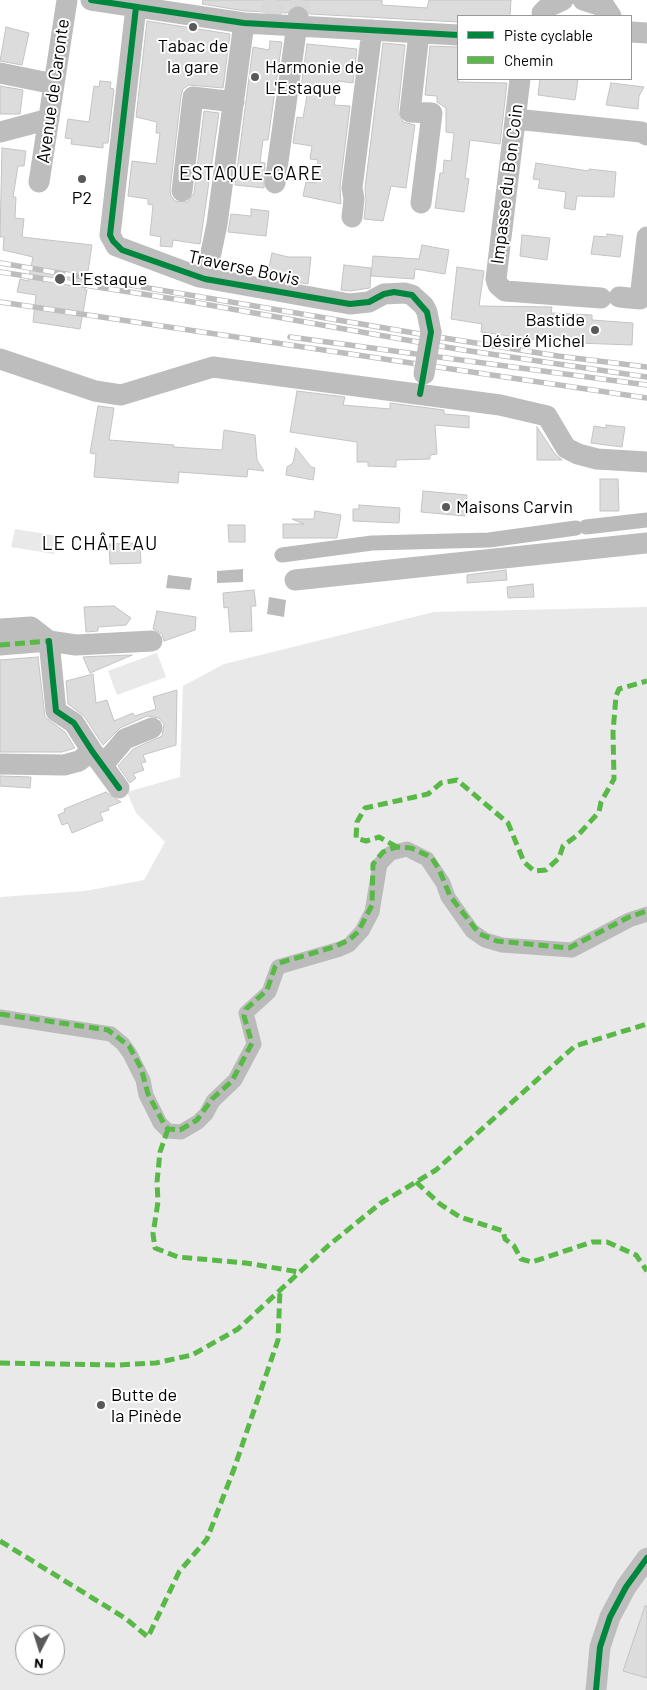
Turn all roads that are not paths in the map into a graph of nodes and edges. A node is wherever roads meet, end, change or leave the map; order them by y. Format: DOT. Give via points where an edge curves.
graph roads {
  1 [pos="67,0"];
  2 [pos="91,0"];
  3 [pos="561,0"];
  4 [pos="583,0"];
  5 [pos="136,7"];
  6 [pos="184,7"];
  7 [pos="542,10"];
  8 [pos="572,15"];
  9 [pos="610,15"];
  10 [pos="297,21"];
  11 [pos="244,23"];
  12 [pos="372,30"];
  13 [pos="632,32"];
  14 [pos="419,33"];
  15 [pos="647,33"];
  16 [pos="457,35"];
  17 [pos="0,73"];
  18 [pos="520,80"];
  19 [pos="54,84"];
  20 [pos="234,102"];
  21 [pos="49,119"];
  22 [pos="515,119"];
  23 [pos="0,132"];
  24 [pos="647,135"];
  25 [pos="40,182"];
  26 [pos="275,184"];
  27 [pos="182,192"];
  28 [pos="420,203"];
  29 [pos="352,217"];
  30 [pos="647,237"];
  31 [pos="208,267"];
  32 [pos="644,299"];
  33 [pos="0,359"];
  34 [pos="422,384"];
  35 [pos="647,462"];
  36 [pos="647,544"];
  37 [pos="295,580"];
  38 [pos="0,629"];
  39 [pos="152,641"];
  40 [pos="49,642"];
  41 [pos="0,645"];
  42 [pos="152,728"];
  43 [pos="97,758"];
  44 [pos="0,764"];
  45 [pos="120,788"];
  46 [pos="647,1558"];
  47 [pos="596,1690"];
  1 -- 19 [label="street, Avenue de Caronte"];
  2 -- 5 [label="street"];
  3 -- 7 [label="street"];
  3 -- 8 [label="street"];
  4 -- 9 [label="street" via="605,7"];
  5 -- 6 [label="street"];
  5 -- 34 [label="street, Traverse Bovis, bridge" via="110,235 116,246 199,277 350,304 369,302 389,293 412,295 427,312 430,332"];
  6 -- 11 [label="street"];
  10 -- 11 [label="street"];
  10 -- 12 [label="street"];
  10 -- 26 [label="street"];
  11 -- 20 [label="street"];
  12 -- 14 [label="street"];
  12 -- 29 [label="street" via="352,188"];
  13 -- 15 [label="street"];
  14 -- 16 [label="street"];
  14 -- 28 [label="street" via="410,112 432,113"];
  17 -- 19 [label="street"];
  18 -- 22 [label="street, Impasse du Bon Coin"];
  19 -- 21 [label="street, Avenue de Caronte"];
  20 -- 27 [label="street" via="193,97"];
  20 -- 31 [label="street"];
  21 -- 23 [label="street"];
  21 -- 25 [label="street, Avenue de Caronte"];
  22 -- 24 [label="street"];
  22 -- 32 [label="street, Impasse du Bon Coin" via="498,285 504,291"];
  30 -- 32 [label="street"];
  33 -- 34 [label="street" via="95,391 121,395 213,367"];
  34 -- 35 [label="street" via="547,416 566,448 578,454 597,459"];
  36 -- 37 [label="street"];
  38 -- 40 [label="street" via="31,627"];
  39 -- 40 [label="street"];
  40 -- 41 [label="street"];
  40 -- 43 [label="street" via="56,711 74,722"];
  42 -- 43 [label="street" via="125,739"];
  43 -- 44 [label="street" via="64,765"];
  43 -- 45 [label="street"];
  46 -- 47 [label="street" via="610,1617 600,1647"];
}
